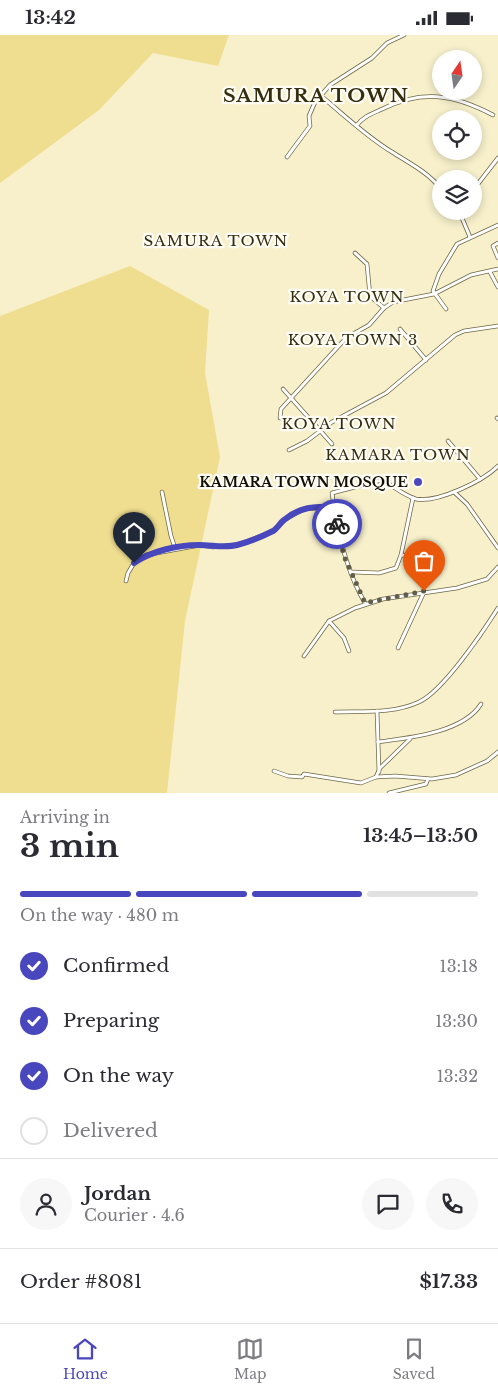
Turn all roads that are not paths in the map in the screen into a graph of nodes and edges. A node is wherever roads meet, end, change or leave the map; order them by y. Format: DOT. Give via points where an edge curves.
graph roads {
  1 [pos="404,35"];
  2 [pos="322,96"];
  3 [pos="493,115"];
  4 [pos="357,125"];
  5 [pos="287,157"];
  6 [pos="498,158"];
  7 [pos="432,179"];
  8 [pos="482,179"];
  9 [pos="463,220"];
  10 [pos="498,225"];
  11 [pos="470,237"];
  12 [pos="498,243"];
  13 [pos="355,253"];
  14 [pos="498,257"];
  15 [pos="498,269"];
  16 [pos="490,272"];
  17 [pos="498,287"];
  18 [pos="434,294"];
  19 [pos="384,308"];
  20 [pos="446,309"];
  21 [pos="498,327"];
  22 [pos="400,329"];
  23 [pos="426,360"];
  24 [pos="283,389"];
  25 [pos="291,397"];
  26 [pos="280,418"];
  27 [pos="320,431"];
  28 [pos="448,441"];
  29 [pos="332,444"];
  30 [pos="289,450"];
  31 [pos="498,466"];
  32 [pos="480,479"];
  33 [pos="162,492"];
  34 [pos="454,492"];
  35 [pos="413,498"];
  36 [pos="334,507"];
  37 [pos="498,547"];
  38 [pos="175,548"];
  39 [pos="401,555"];
  40 [pos="438,559"];
  41 [pos="498,567"];
  42 [pos="352,572"];
  43 [pos="126,581"];
  44 [pos="424,591"];
  45 [pos="365,603"];
  46 [pos="498,608"];
  47 [pos="329,621"];
  48 [pos="398,648"];
  49 [pos="349,651"];
  50 [pos="304,656"];
  51 [pos="481,705"];
  52 [pos="377,711"];
  53 [pos="335,712"];
  54 [pos="411,738"];
  55 [pos="378,742"];
  56 [pos="498,752"];
  57 [pos="274,771"];
  58 [pos="379,772"];
  59 [pos="376,777"];
  60 [pos="428,779"];
  61 [pos="389,793"];
  1 -- 2 [label="street" via="330,85"];
  2 -- 4 [label="street"];
  2 -- 5 [label="street" via="309,116 310,126"];
  3 -- 4 [label="street" via="467,101 424,96 388,106"];
  4 -- 7 [label="street"];
  6 -- 8 [label="street"];
  9 -- 11 [label="street"];
  10 -- 11 [label="street"];
  11 -- 18 [label="street" via="458,243 439,274"];
  12 -- 14 [label="street" via="493,246"];
  13 -- 19 [label="street" via="366,263 370,296"];
  15 -- 16 [label="street"];
  16 -- 17 [label="street"];
  16 -- 18 [label="street" via="471,275"];
  18 -- 19 [label="street" via="393,302"];
  18 -- 20 [label="street"];
  19 -- 25 [label="street" via="369,325 346,337"];
  21 -- 23 [label="street" via="455,335"];
  22 -- 23 [label="street"];
  23 -- 27 [label="street" via="386,393"];
  24 -- 25 [label="street"];
  25 -- 26 [label="street" via="281,409"];
  25 -- 27 [label="street"];
  27 -- 29 [label="street"];
  27 -- 30 [label="street"];
  28 -- 32 [label="street"];
  31 -- 32 [label="street"];
  32 -- 34 [label="street"];
  33 -- 38 [label="street"];
  34 -- 35 [label="street" via="422,500"];
  34 -- 37 [label="street" via="467,504"];
  35 -- 36 [label="street" via="382,480 332,493"];
  35 -- 39 [label="street"];
  36 -- 38 [label="street" via="304,509 284,520 274,531 237,545"];
  36 -- 42 [label="street" via="344,556"];
  38 -- 43 [label="street" via="146,555 134,563"];
  39 -- 40 [label="street"];
  39 -- 42 [label="street" via="396,568 390,571"];
  41 -- 44 [label="street" via="487,579 457,588"];
  42 -- 45 [label="street"];
  44 -- 45 [label="street"];
  44 -- 48 [label="street"];
  45 -- 47 [label="street"];
  46 -- 52 [label="street" via="433,693 405,707"];
  47 -- 49 [label="street" via="344,638"];
  47 -- 50 [label="street"];
  51 -- 54 [label="street" via="454,725"];
  52 -- 53 [label="street"];
  52 -- 55 [label="street"];
  54 -- 55 [label="street"];
  54 -- 58 [label="street"];
  55 -- 58 [label="street"];
  56 -- 60 [label="street" via="487,761 456,775"];
  57 -- 59 [label="street" via="288,776 302,777 304,774 361,783"];
  58 -- 59 [label="street"];
  59 -- 60 [label="street"];
  60 -- 61 [label="street" via="426,784 416,788"];
}
